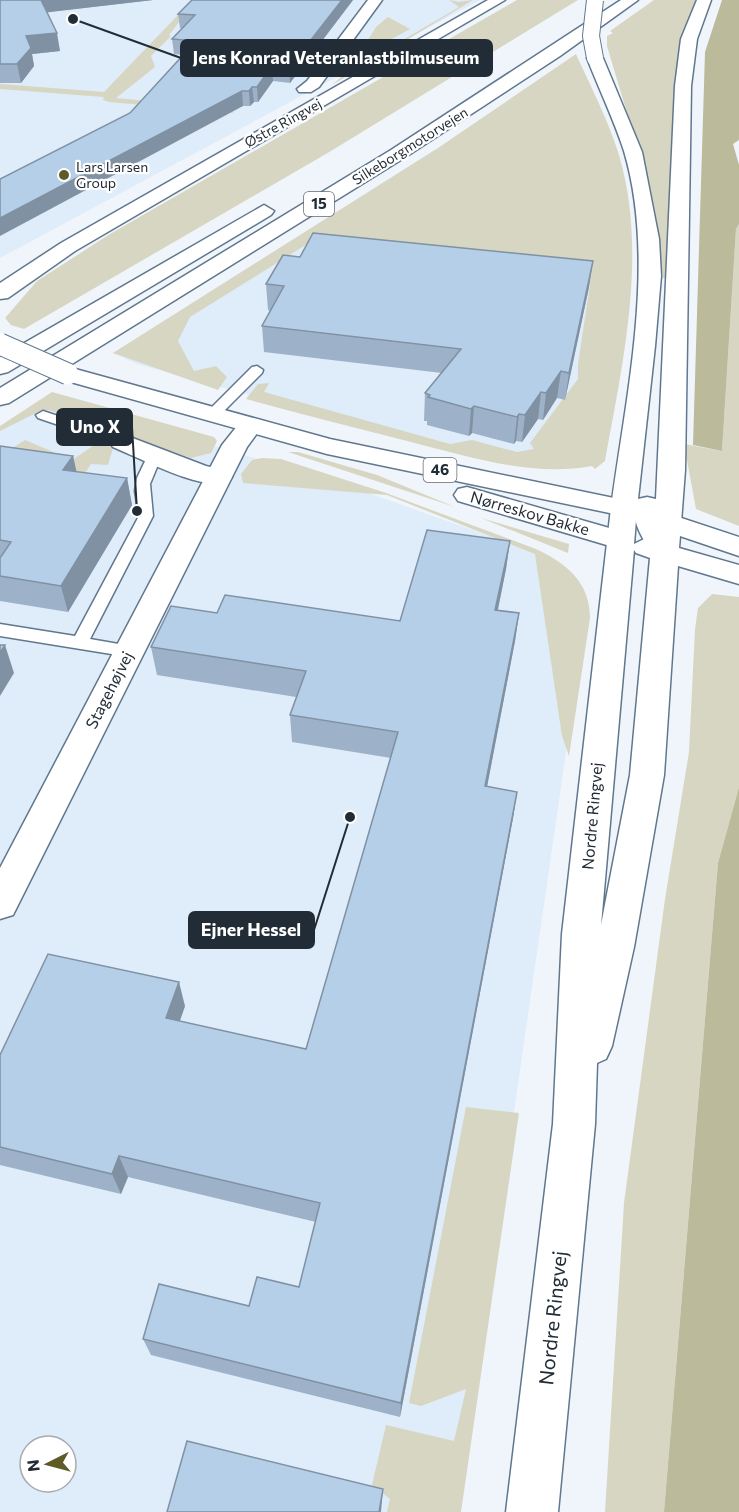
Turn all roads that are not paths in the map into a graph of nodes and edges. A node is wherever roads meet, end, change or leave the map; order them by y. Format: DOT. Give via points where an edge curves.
graph roads {
  1 [pos="375,0"];
  2 [pos="498,0"];
  3 [pos="595,0"];
  4 [pos="601,0"];
  5 [pos="631,0"];
  6 [pos="704,0"];
  7 [pos="518,54"];
  8 [pos="305,89"];
  9 [pos="277,204"];
  10 [pos="68,247"];
  11 [pos="0,281"];
  12 [pos="0,293"];
  13 [pos="0,344"];
  14 [pos="0,358"];
  15 [pos="0,367"];
  16 [pos="257,370"];
  17 [pos="72,375"];
  18 [pos="0,398"];
  19 [pos="213,414"];
  20 [pos="43,415"];
  21 [pos="251,425"];
  22 [pos="122,442"];
  23 [pos="155,455"];
  24 [pos="219,477"];
  25 [pos="644,531"];
  26 [pos="739,548"];
  27 [pos="739,574"];
  28 [pos="0,630"];
  29 [pos="80,643"];
  30 [pos="130,651"];
  31 [pos="0,904"];
  32 [pos="574,1124"];
  33 [pos="532,1512"];
  1 -- 8 [label="main road" via="313,84"];
  2 -- 10 [label="main road, Østre Ringvej"];
  3 -- 25 [label="main road, bridge" via="591,36 639,177 649,239 654,399"];
  4 -- 7 [label="main road"];
  5 -- 18 [label="main road, Silkeborgmotorvejen / 15" via="314,207"];
  6 -- 25 [label="main road" via="689,39 683,86 672,470"];
  9 -- 15 [label="main road"];
  10 -- 11 [label="main road, Østre Ringvej"];
  10 -- 12 [label="main road, Østre Ringvej"];
  13 -- 17 [label="main road, Nørreskov Bakke / 46, bridge"];
  14 -- 17 [label="main road, Nørreskov Bakke / 46, bridge"];
  16 -- 19 [label="lane"];
  17 -- 19 [label="main road, Nørreskov Bakke / 46"];
  19 -- 21 [label="main road, Nørreskov Bakke / 46"];
  20 -- 22 [label="lane"];
  21 -- 24 [label="main road, Stagehøjvej" via="235,445"];
  21 -- 25 [label="main road, Nørreskov Bakke / 46" via="327,446 460,493"];
  22 -- 23 [label="main road"];
  23 -- 24 [label="main road"];
  23 -- 29 [label="lane" via="143,474 146,516"];
  24 -- 30 [label="main road, Stagehøjvej"];
  25 -- 26 [label="main road"];
  25 -- 27 [label="main road"];
  25 -- 32 [label="main road, Nordre Ringvej" via="581,934"];
  25 -- 32 [label="main road, Nordre Ringvej" via="615,947"];
  28 -- 29 [label="lane"];
  29 -- 30 [label="lane"];
  30 -- 31 [label="main road, Stagehøjvej"];
  32 -- 33 [label="main road, Nordre Ringvej"];
}
